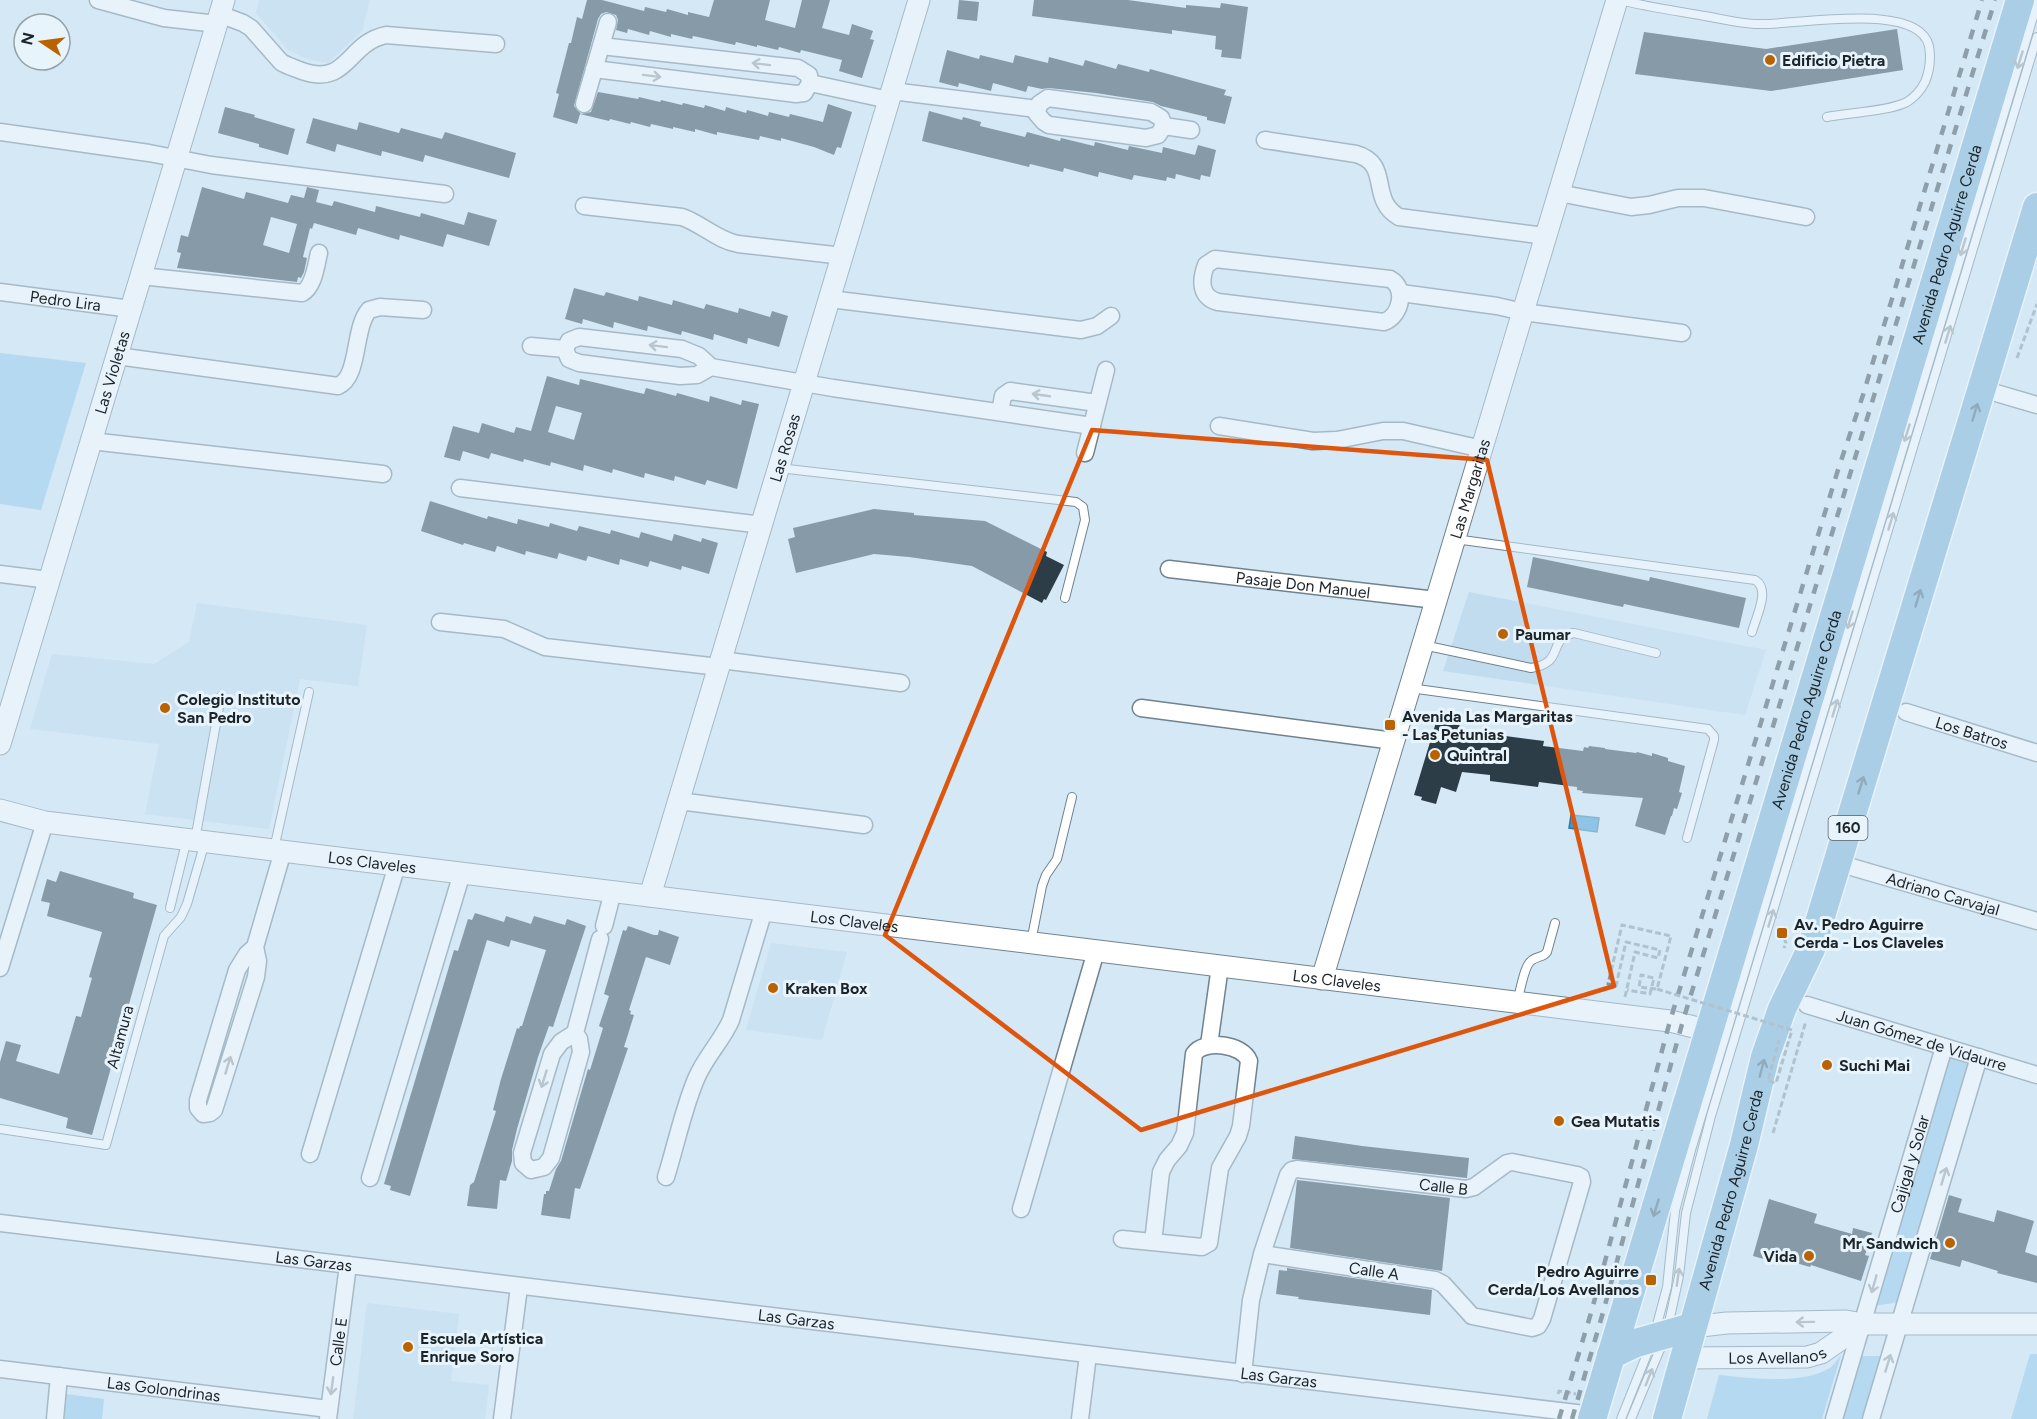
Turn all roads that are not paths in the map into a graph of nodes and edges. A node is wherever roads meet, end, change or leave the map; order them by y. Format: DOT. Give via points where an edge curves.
graph roads {
  1 [pos="98,0"];
  2 [pos="919,0"];
  3 [pos="1618,0"];
  4 [pos="2020,0"];
  5 [pos="2037,4"];
  6 [pos="220,13"];
  7 [pos="608,22"];
  8 [pos="2037,37"];
  9 [pos="496,44"];
  10 [pos="601,46"];
  11 [pos="594,69"];
  12 [pos="810,83"];
  13 [pos="891,95"];
  14 [pos="584,104"];
  15 [pos="1037,109"];
  16 [pos="1827,117"];
  17 [pos="1164,126"];
  18 [pos="1191,130"];
  19 [pos="0,132"];
  20 [pos="1265,141"];
  21 [pos="176,158"];
  22 [pos="1559,193"];
  23 [pos="445,194"];
  24 [pos="584,206"];
  25 [pos="2037,207"];
  26 [pos="1806,217"];
  27 [pos="1545,236"];
  28 [pos="319,253"];
  29 [pos="843,256"];
  30 [pos="141,276"];
  31 [pos="0,292"];
  32 [pos="1401,293"];
  33 [pos="830,299"];
  34 [pos="130,309"];
  35 [pos="423,310"];
  36 [pos="1523,312"];
  37 [pos="1111,316"];
  38 [pos="1682,333"];
  39 [pos="531,346"];
  40 [pos="565,349"];
  41 [pos="117,357"];
  42 [pos="711,367"];
  43 [pos="1106,370"];
  44 [pos="804,383"];
  45 [pos="1996,393"];
  46 [pos="1097,403"];
  47 [pos="2037,405"];
  48 [pos="1000,412"];
  49 [pos="1092,426"];
  50 [pos="1219,426"];
  51 [pos="91,441"];
  52 [pos="1482,449"];
  53 [pos="1085,453"];
  54 [pos="779,468"];
  55 [pos="383,474"];
  56 [pos="460,488"];
  57 [pos="762,525"];
  58 [pos="1455,539"];
  59 [pos="1169,569"];
  60 [pos="0,574"];
  61 [pos="49,580"];
  62 [pos="1065,598"];
  63 [pos="1436,600"];
  64 [pos="440,622"];
  65 [pos="1752,632"];
  66 [pos="1423,645"];
  67 [pos="1656,653"];
  68 [pos="720,664"];
  69 [pos="901,683"];
  70 [pos="1410,688"];
  71 [pos="309,693"];
  72 [pos="221,696"];
  73 [pos="1141,708"];
  74 [pos="1906,712"];
  75 [pos="1394,741"];
  76 [pos="0,744"];
  77 [pos="2037,753"];
  78 [pos="1072,797"];
  79 [pos="679,801"];
  80 [pos="0,810"];
  81 [pos="45,822"];
  82 [pos="864,825"];
  83 [pos="1687,838"];
  84 [pos="196,840"];
  85 [pos="279,850"];
  86 [pos="397,865"];
  87 [pos="1848,866"];
  88 [pos="462,873"];
  89 [pos="613,891"];
  90 [pos="650,896"];
  91 [pos="170,908"];
  92 [pos="764,910"];
  93 [pos="2037,921"];
  94 [pos="1555,923"];
  95 [pos="1031,943"];
  96 [pos="255,947"];
  97 [pos="1096,951"];
  98 [pos="0,966"];
  99 [pos="1220,966"];
  100 [pos="1322,979"];
  101 [pos="1517,1002"];
  102 [pos="1807,1005"];
  103 [pos="1710,1031"];
  104 [pos="575,1033"];
  105 [pos="1209,1045"];
  106 [pos="1944,1047"];
  107 [pos="1979,1058"];
  108 [pos="2037,1075"];
  109 [pos="0,1129"];
  110 [pos="309,1154"];
  111 [pos="370,1178"];
  112 [pos="666,1178"];
  113 [pos="1021,1209"];
  114 [pos="0,1223"];
  115 [pos="1122,1239"];
  116 [pos="1153,1242"];
  117 [pos="1262,1254"];
  118 [pos="348,1265"];
  119 [pos="519,1287"];
  120 [pos="1472,1316"];
  121 [pos="2037,1323"];
  122 [pos="1863,1324"];
  123 [pos="1900,1324"];
  124 [pos="1670,1333"];
  125 [pos="1088,1355"];
  126 [pos="1611,1355"];
  127 [pos="1683,1358"];
  128 [pos="0,1369"];
  129 [pos="1243,1374"];
  130 [pos="59,1376"];
  131 [pos="328,1414"];
  132 [pos="1602,1418"];
  133 [pos="55,1419"];
  134 [pos="502,1419"];
  135 [pos="1080,1419"];
  136 [pos="1631,1419"];
  137 [pos="1667,1419"];
  138 [pos="1834,1419"];
  139 [pos="1871,1419"];
  1 -- 6 [label="street" via="164,18"];
  2 -- 13 [label="street, Las Rosas"];
  3 -- 16 [label="lane" via="1746,23 1867,12 1900,15 1919,25 1928,41 1930,62 1923,85 1913,98 1905,103"];
  3 -- 22 [label="street, Las Margaritas"];
  4 -- 103 [label="highway, Avenida Pedro Aguirre Cerda"];
  5 -- 124 [label="lane, one-way" via="1691,1150 1675,1211 1667,1287 1659,1321"];
  6 -- 9 [label="street" via="251,28 280,62 320,76 334,72 372,39 386,35"];
  6 -- 21 [label="street, Las Violetas"];
  7 -- 10 [label="street"];
  124 -- 8 [label="lane, one-way" via="1691,1188 1711,1116"];
  10 -- 11 [label="street"];
  12 -- 10 [label="street, one-way" via="809,75 798,68"];
  11 -- 12 [label="street, one-way" via="796,94 804,93"];
  11 -- 14 [label="street"];
  12 -- 13 [label="street"];
  13 -- 15 [label="street"];
  13 -- 29 [label="street, Las Rosas"];
  15 -- 17 [label="street" via="1042,101 1053,98 1151,112 1161,118"];
  15 -- 17 [label="street" via="1039,118 1049,125 1152,137"];
  17 -- 18 [label="street"];
  19 -- 21 [label="street"];
  20 -- 27 [label="street" via="1356,154 1367,159 1377,172 1384,203 1399,217"];
  21 -- 23 [label="street"];
  21 -- 30 [label="street, Las Violetas"];
  22 -- 26 [label="street" via="1631,207 1678,198 1704,198"];
  22 -- 27 [label="street, Las Margaritas"];
  24 -- 29 [label="street" via="682,217 738,244"];
  124 -- 25 [label="highway, Avenida Pedro Aguirre Cerda / 160, one-way" via="1744,1145 1782,1009 1811,949"];
  27 -- 36 [label="street, Las Margaritas"];
  28 -- 30 [label="street" via="310,286 302,293"];
  29 -- 33 [label="street, Las Rosas"];
  30 -- 34 [label="street, Las Violetas"];
  31 -- 34 [label="street, Pedro Lira"];
  32 -- 32 [label="street" via="1398,284 1390,279 1221,259 1206,265 1202,287 1208,297 1218,302 1378,322 1393,317"];
  32 -- 36 [label="street"];
  33 -- 37 [label="street" via="1081,330"];
  33 -- 44 [label="street, Las Rosas"];
  34 -- 41 [label="street, Las Violetas"];
  35 -- 41 [label="street" via="369,310 349,376 338,386"];
  36 -- 38 [label="street"];
  36 -- 52 [label="street, Las Margaritas"];
  39 -- 40 [label="street"];
  40 -- 42 [label="street" via="569,359 579,363 688,376"];
  42 -- 40 [label="street, one-way" via="699,356 682,349 574,338"];
  41 -- 51 [label="street, Las Violetas"];
  42 -- 44 [label="street"];
  43 -- 46 [label="street"];
  44 -- 48 [label="street"];
  44 -- 54 [label="street, Las Rosas"];
  45 -- 47 [label="street"];
  46 -- 48 [label="street, one-way" via="1010,391 1003,396"];
  46 -- 49 [label="street"];
  48 -- 49 [label="street"];
  49 -- 53 [label="street"];
  50 -- 52 [label="street" via="1320,441 1383,430 1403,431"];
  51 -- 55 [label="street"];
  51 -- 61 [label="street, Las Violetas"];
  52 -- 58 [label="street, Las Margaritas"];
  54 -- 57 [label="street, Las Rosas"];
  54 -- 62 [label="lane" via="1076,502 1083,507 1085,520"];
  56 -- 57 [label="street"];
  57 -- 68 [label="street, Las Rosas"];
  58 -- 63 [label="street, Las Margaritas"];
  58 -- 65 [label="lane" via="1755,580 1763,591"];
  59 -- 63 [label="street, Pasaje Don Manuel"];
  60 -- 61 [label="street"];
  61 -- 76 [label="street, Las Violetas"];
  63 -- 66 [label="street, Las Margaritas"];
  64 -- 68 [label="street" via="504,629 552,648"];
  66 -- 67 [label="lane" via="1531,668 1545,666 1558,642 1574,633"];
  66 -- 70 [label="street, Las Margaritas"];
  68 -- 69 [label="street"];
  68 -- 79 [label="street, Las Rosas"];
  70 -- 75 [label="street, Las Margaritas"];
  70 -- 83 [label="lane" via="1708,729 1714,740"];
  71 -- 85 [label="lane"];
  72 -- 84 [label="lane"];
  73 -- 75 [label="street"];
  74 -- 77 [label="street, Los Batros"];
  75 -- 100 [label="street, Las Margaritas"];
  78 -- 95 [label="lane" via="1057,859 1042,886"];
  79 -- 82 [label="street"];
  79 -- 90 [label="street, Las Rosas"];
  80 -- 81 [label="street, Los Claveles"];
  81 -- 84 [label="street, Los Claveles"];
  81 -- 98 [label="street"];
  84 -- 85 [label="street, Los Claveles"];
  84 -- 91 [label="lane" via="180,869"];
  84 -- 109 [label="lane, Altamura" via="187,904 164,936 106,1145"];
  85 -- 86 [label="street, Los Claveles"];
  85 -- 96 [label="street"];
  86 -- 88 [label="street, Los Claveles"];
  86 -- 110 [label="street"];
  87 -- 93 [label="street, Adriano Carvajal"];
  88 -- 89 [label="street, Los Claveles"];
  88 -- 111 [label="street"];
  89 -- 90 [label="street, Los Claveles"];
  89 -- 104 [label="street"];
  90 -- 92 [label="street, Los Claveles"];
  92 -- 95 [label="street, Los Claveles"];
  92 -- 112 [label="street" via="732,1020 695,1080"];
  94 -- 101 [label="lane" via="1547,952 1527,965"];
  95 -- 97 [label="street, Los Claveles"];
  96 -- 96 [label="street, one-way" via="237,970 198,1100 203,1114 214,1110 256,977"];
  97 -- 99 [label="street, Los Claveles"];
  97 -- 113 [label="street"];
  99 -- 100 [label="street, Los Claveles"];
  99 -- 105 [label="street"];
  100 -- 101 [label="street, Los Claveles"];
  101 -- 103 [label="street, Los Claveles" via="1670,1021"];
  102 -- 106 [label="street, Juan Gómez de Vidaurre"];
  103 -- 126 [label="highway, Avenida Pedro Aguirre Cerda, one-way"];
  104 -- 104 [label="street, one-way" via="552,1054 522,1153 523,1163 531,1170 544,1167 551,1158 581,1052"];
  105 -- 116 [label="street" via="1194,1054 1185,1133 1161,1172"];
  105 -- 116 [label="street" via="1241,1050 1249,1061 1241,1126 1220,1168 1209,1243 1202,1247"];
  106 -- 107 [label="street, Juan Gómez de Vidaurre"];
  106 -- 122 [label="street, Cajigal y Solar, one-way"];
  107 -- 108 [label="street, Juan Gómez de Vidaurre"];
  123 -- 107 [label="street, one-way"];
  114 -- 118 [label="street, Las Garzas"];
  115 -- 116 [label="street"];
  117 -- 120 [label="street, Calle A" via="1435,1280"];
  117 -- 120 [label="street, Calle B" via="1292,1170 1467,1189 1507,1163 1519,1162 1581,1177 1538,1326"];
  117 -- 129 [label="street" via="1251,1300"];
  118 -- 119 [label="street, Las Garzas"];
  118 -- 131 [label="street, Calle E, one-way"];
  119 -- 125 [label="street, Las Garzas"];
  119 -- 134 [label="street"];
  121 -- 123 [label="street, Los Avellanos"];
  122 -- 123 [label="street, Los Avellanos"];
  122 -- 124 [label="street, Los Avellanos, one-way" via="1728,1323"];
  122 -- 127 [label="street, Los Avellanos" via="1821,1353 1807,1357"];
  122 -- 138 [label="street, Cajigal y Solar"];
  139 -- 123 [label="street, one-way"];
  124 -- 126 [label="highway"];
  124 -- 127 [label="highway, Avenida Pedro Aguirre Cerda / 160"];
  124 -- 132 [label="lane"];
  136 -- 124 [label="lane, one-way"];
  125 -- 129 [label="street, Las Garzas"];
  125 -- 135 [label="street"];
  126 -- 132 [label="highway, Avenida Pedro Aguirre Cerda"];
  127 -- 137 [label="highway, Avenida Pedro Aguirre Cerda / 160"];
  128 -- 130 [label="street, Las Golondrinas"];
  129 -- 132 [label="street, Las Garzas"];
  130 -- 131 [label="street, Las Golondrinas"];
  130 -- 133 [label="street"];
}
